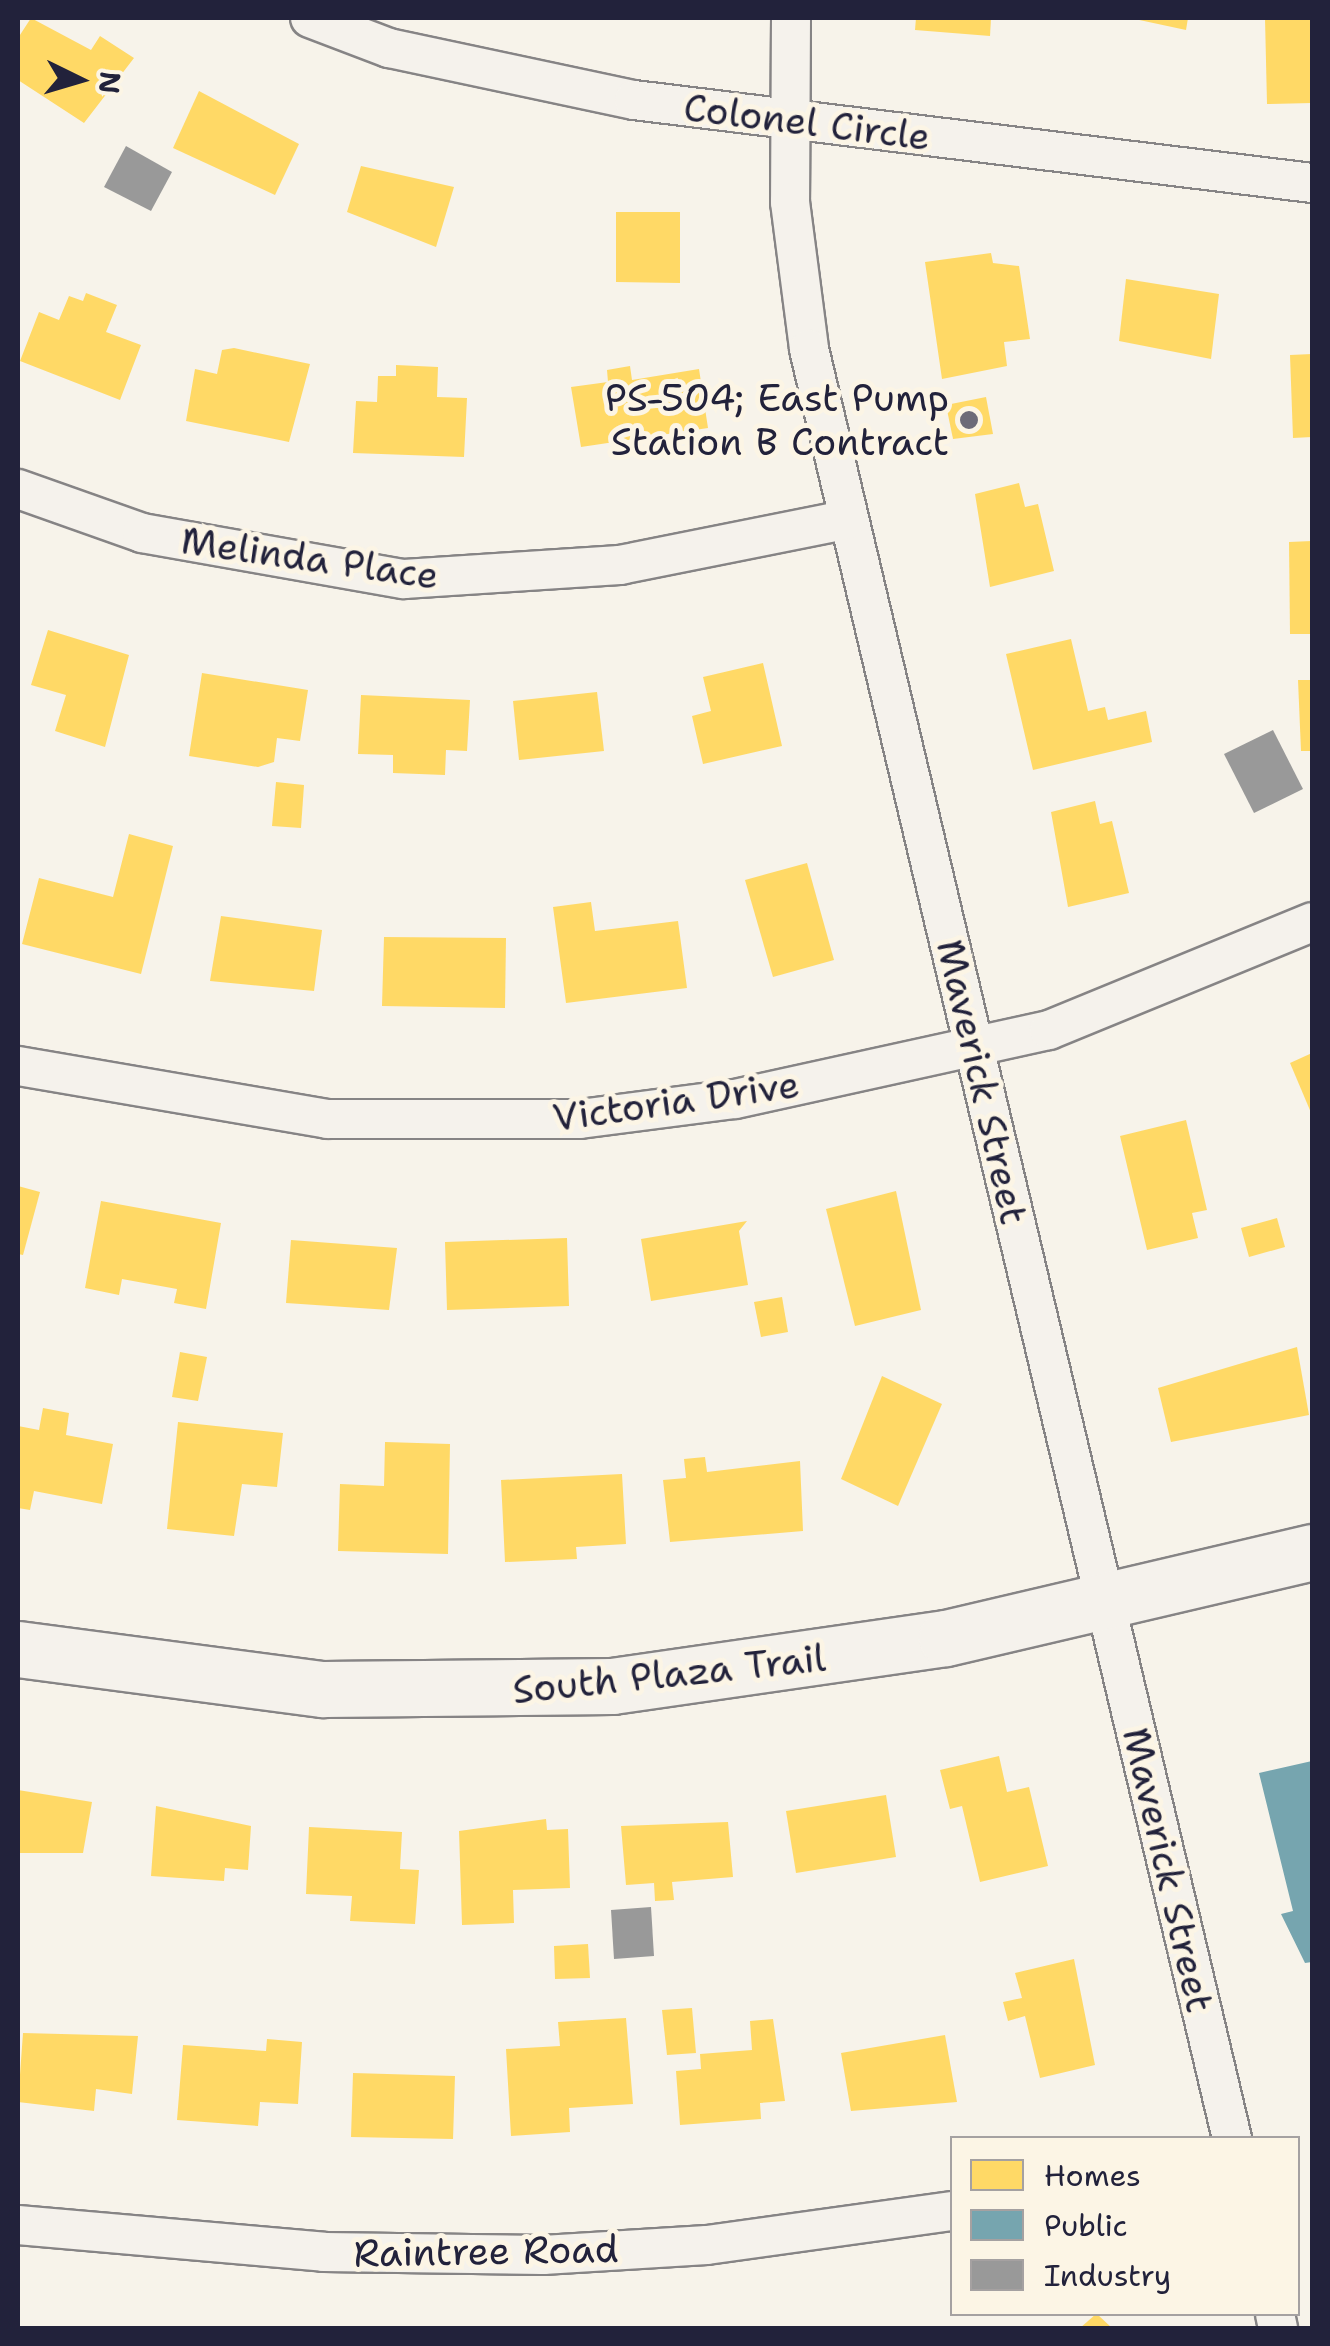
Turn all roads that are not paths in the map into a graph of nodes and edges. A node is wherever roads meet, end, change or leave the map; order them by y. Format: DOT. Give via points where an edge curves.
graph roads {
  1 [pos="310,18"];
  2 [pos="791,18"];
  3 [pos="786,120"];
  4 [pos="1312,182"];
  5 [pos="18,489"];
  6 [pos="846,520"];
  7 [pos="1312,922"];
  8 [pos="974,1046"];
  9 [pos="18,1066"];
  10 [pos="1312,1552"];
  11 [pos="1104,1601"];
  12 [pos="18,1650"];
  13 [pos="1232,2136"];
  14 [pos="950,2211"];
  15 [pos="18,2225"];
  1 -- 3 [label="street, Colonel Circle" via="486,72"];
  2 -- 3 [label="street, Maverick Street"];
  3 -- 4 [label="street, Colonel Circle"];
  3 -- 6 [label="street, Maverick Street" via="810,348"];
  5 -- 6 [label="street, Melinda Place" via="142,533 404,578 620,566"];
  6 -- 8 [label="street, Maverick Street"];
  7 -- 8 [label="street, Victoria Drive" via="1158,991"];
  8 -- 9 [label="street, Victoria Drive" via="735,1099 454,1124 162,1098"];
  8 -- 11 [label="street, Maverick Street"];
  10 -- 11 [label="main road, South Plaza Trail"];
  11 -- 12 [label="main road, South Plaza Trail" via="780,1668 612,1686 323,1690"];
  11 -- 13 [label="street, Maverick Street"];
  14 -- 15 [label="street, Raintree Road" via="706,2245 543,2255 324,2252"];
}
